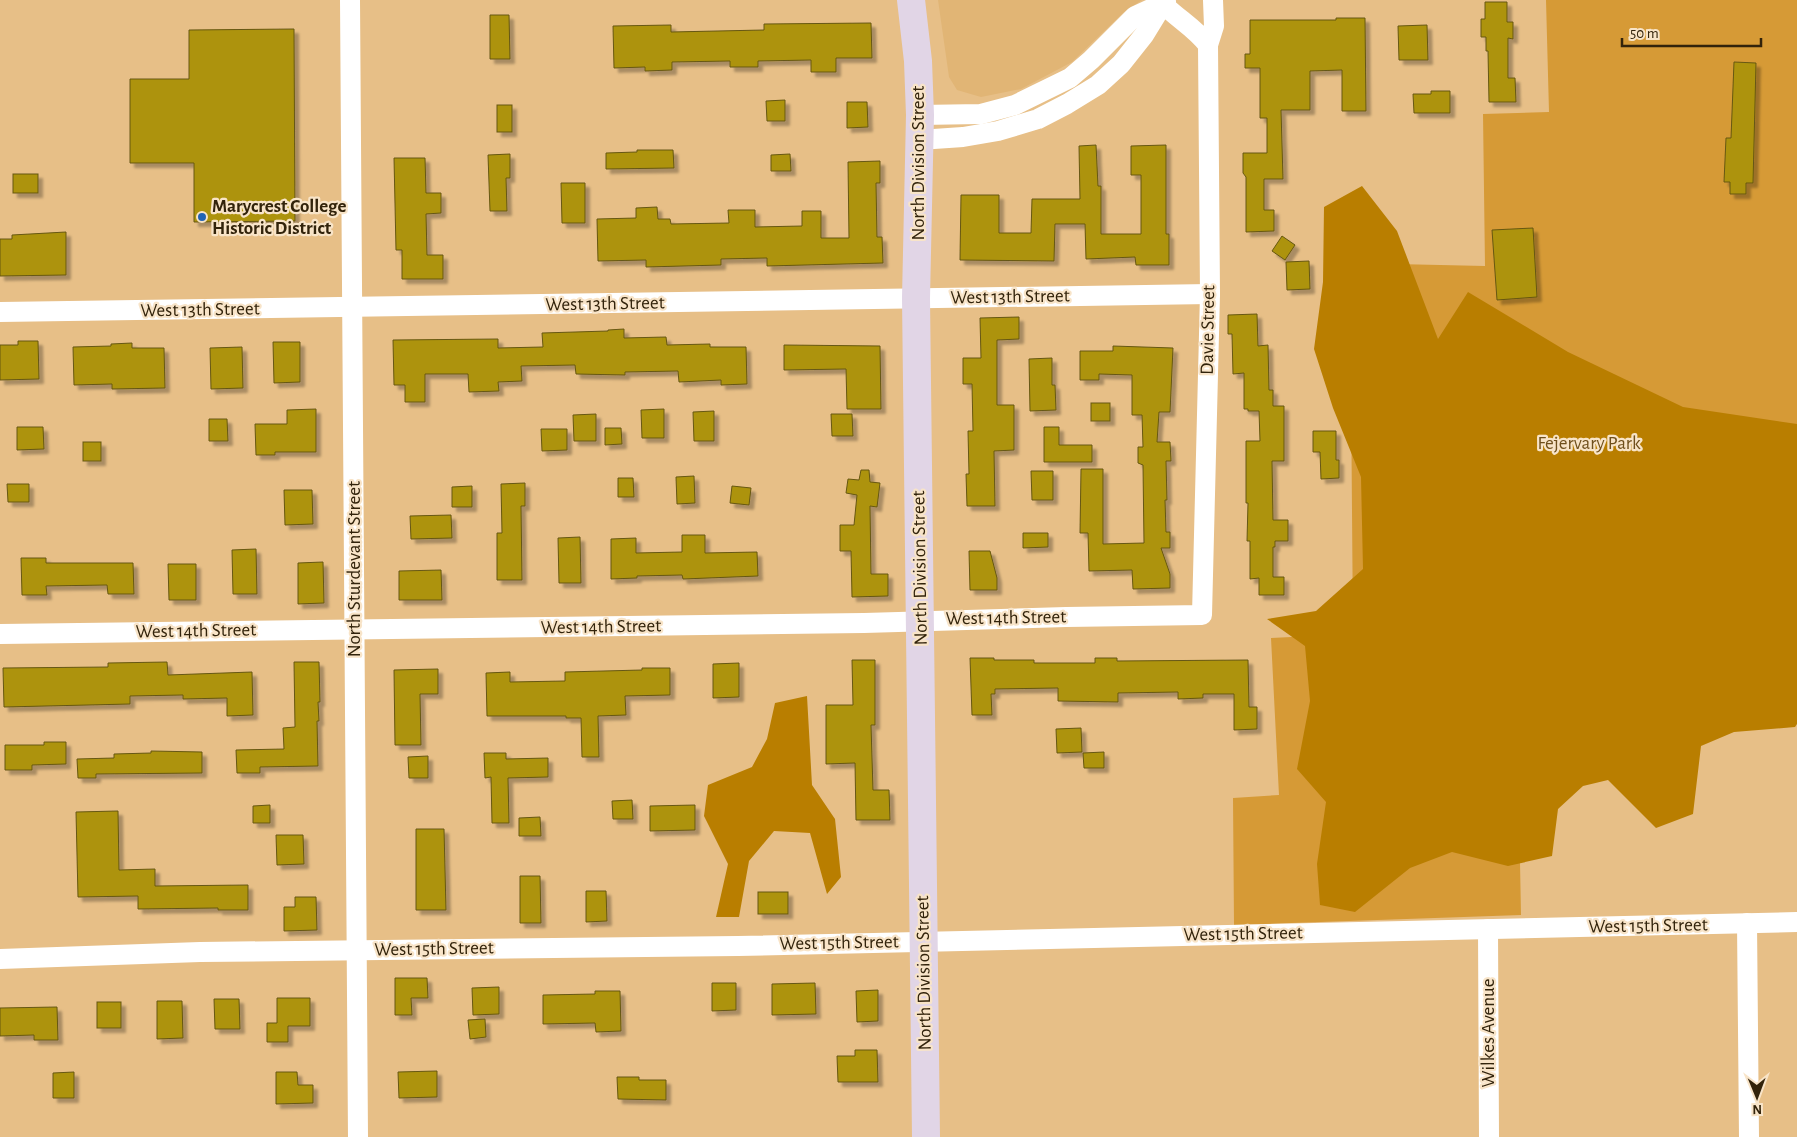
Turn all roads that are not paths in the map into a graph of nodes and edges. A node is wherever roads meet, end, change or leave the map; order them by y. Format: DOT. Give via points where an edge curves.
graph roads {
  1 [pos="350,0"];
  2 [pos="911,0"];
  3 [pos="1213,0"];
  4 [pos="1167,2"];
  5 [pos="1208,45"];
  6 [pos="919,127"];
  7 [pos="1210,294"];
  8 [pos="916,298"];
  9 [pos="352,308"];
  10 [pos="0,312"];
  11 [pos="1202,615"];
  12 [pos="921,621"];
  13 [pos="354,630"];
  14 [pos="0,634"];
  15 [pos="1797,922"];
  16 [pos="1747,923"];
  17 [pos="1488,929"];
  18 [pos="924,941"];
  19 [pos="356,950"];
  20 [pos="0,958"];
  21 [pos="358,1137"];
  22 [pos="926,1137"];
  23 [pos="1489,1137"];
  24 [pos="1749,1137"];
  1 -- 9 [label="street, North Sturdevant Street"];
  2 -- 6 [label="main road, North Division Street" via="918,61"];
  3 -- 5 [label="street, Davie Street" via="1214,26"];
  4 -- 5 [label="street" via="1175,16 1193,28"];
  4 -- 6 [label="street" via="1134,16 1070,78 1015,105"];
  5 -- 7 [label="street, Davie Street"];
  6 -- 8 [label="main road, North Division Street"];
  7 -- 8 [label="street, West 13th Street"];
  7 -- 11 [label="street, Davie Street"];
  8 -- 9 [label="street, West 13th Street"];
  8 -- 12 [label="main road, North Division Street"];
  9 -- 10 [label="street, West 13th Street"];
  9 -- 13 [label="street, North Sturdevant Street"];
  11 -- 12 [label="street, West 14th Street"];
  12 -- 13 [label="street, West 14th Street"];
  12 -- 18 [label="main road, North Division Street"];
  13 -- 14 [label="street, West 14th Street"];
  13 -- 19 [label="street, North Sturdevant Street"];
  15 -- 16 [label="street, West 15th Street"];
  16 -- 17 [label="street, West 15th Street"];
  16 -- 24 [label="street"];
  17 -- 18 [label="street, West 15th Street"];
  17 -- 23 [label="street, Wilkes Avenue"];
  18 -- 19 [label="street, West 15th Street"];
  18 -- 22 [label="main road, North Division Street"];
  19 -- 20 [label="street, West 15th Street"];
  19 -- 21 [label="street, North Sturdevant Street"];
}
